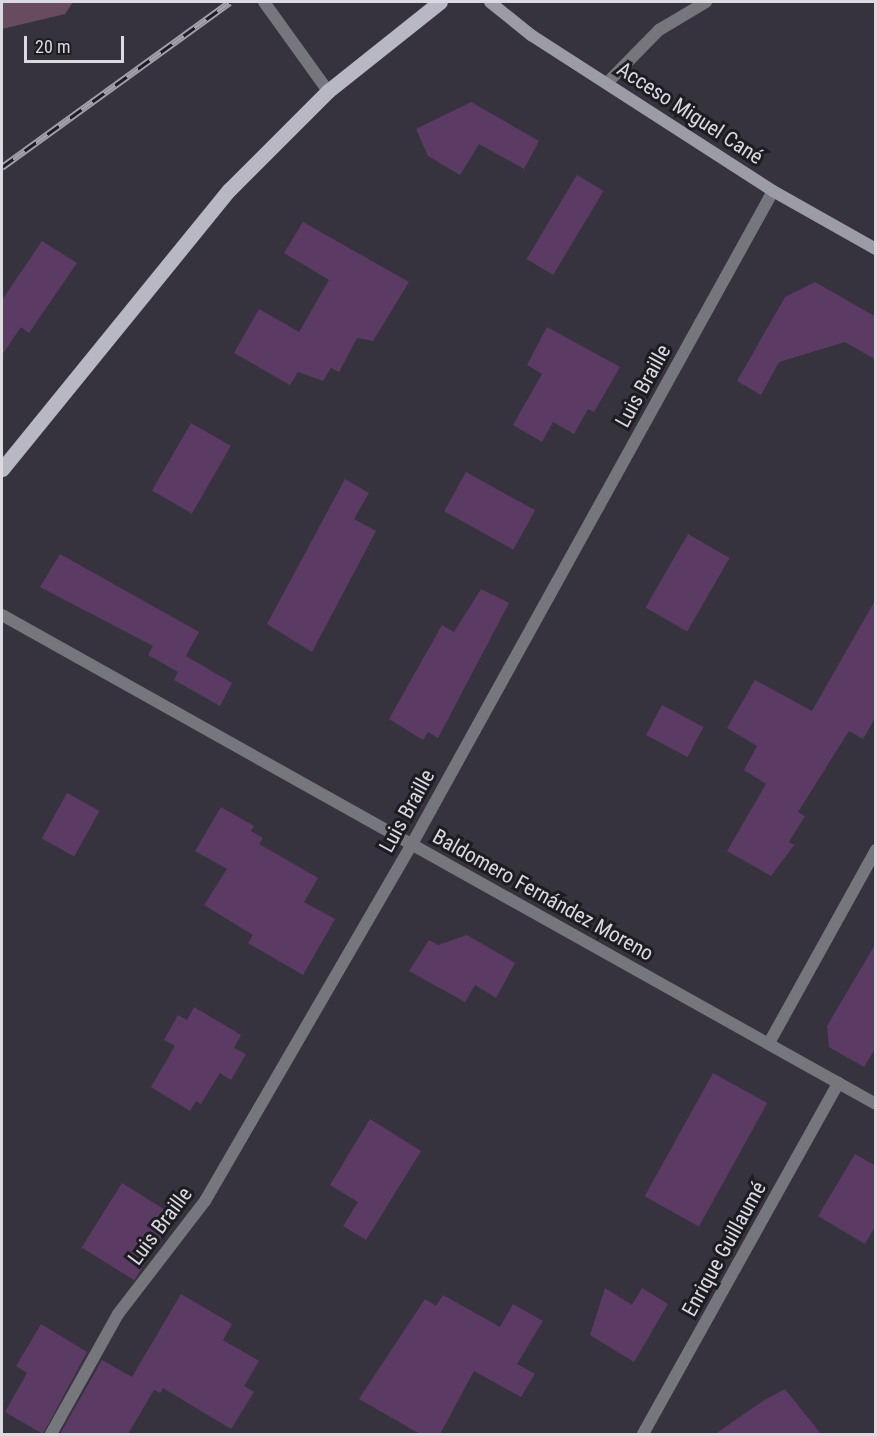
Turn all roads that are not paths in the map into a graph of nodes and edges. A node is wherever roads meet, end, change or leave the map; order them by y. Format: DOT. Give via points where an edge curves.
graph roads {
  1 [pos="264,2"];
  2 [pos="440,2"];
  3 [pos="490,2"];
  4 [pos="706,2"];
  5 [pos="608,82"];
  6 [pos="328,91"];
  7 [pos="773,191"];
  8 [pos="876,249"];
  9 [pos="2,469"];
  10 [pos="2,615"];
  11 [pos="412,844"];
  12 [pos="876,850"];
  13 [pos="769,1043"];
  14 [pos="838,1083"];
  15 [pos="876,1104"];
  16 [pos="51,1434"];
  17 [pos="643,1434"];
  1 -- 6 [label="street"];
  2 -- 6 [label="main road"];
  3 -- 5 [label="main road, Acceso Miguel Cané"];
  4 -- 5 [label="street" via="659,30"];
  5 -- 7 [label="main road, Acceso Miguel Cané"];
  6 -- 9 [label="main road" via="229,190"];
  7 -- 8 [label="main road, Acceso Miguel Cané"];
  7 -- 11 [label="street, Luis Braille"];
  10 -- 11 [label="street, Baldomero Fernández Moreno"];
  11 -- 13 [label="street, Baldomero Fernández Moreno"];
  11 -- 16 [label="street, Luis Braille" via="205,1201 118,1314"];
  12 -- 13 [label="street"];
  13 -- 14 [label="street, Baldomero Fernández Moreno"];
  14 -- 15 [label="street, Baldomero Fernández Moreno"];
  14 -- 17 [label="street, Enrique Guillaumé"];
}
